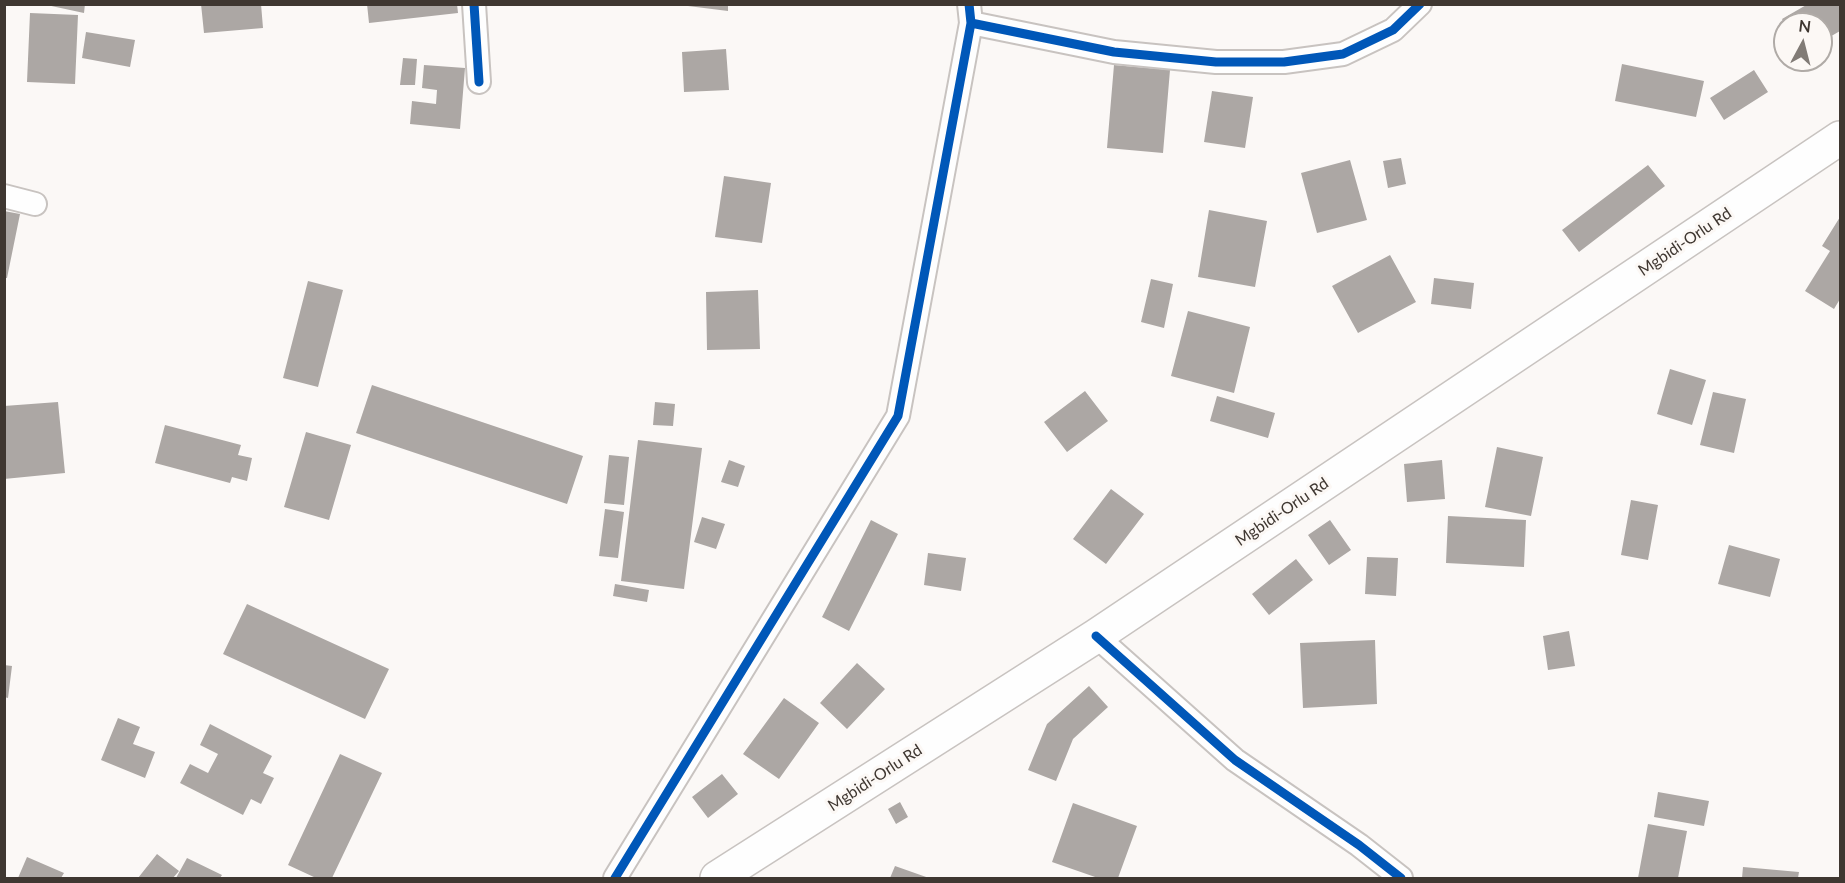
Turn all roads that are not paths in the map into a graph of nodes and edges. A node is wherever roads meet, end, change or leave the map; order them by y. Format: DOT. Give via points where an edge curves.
graph roads {
  1 [pos="474,4"];
  2 [pos="1420,4"];
  3 [pos="970,14"];
  4 [pos="479,82"];
  5 [pos="1840,138"];
  6 [pos="4,196"];
  7 [pos="35,204"];
  8 [pos="1096,636"];
  9 [pos="615,879"];
  10 [pos="717,879"];
  11 [pos="1401,879"];
  1 -- 4 [label="street"];
  2 -- 3 [label="street" via="1393,30 1343,54 1284,62 1216,62 1114,52"];
  3 -- 9 [label="street" via="898,416"];
  5 -- 8 [label="main road, Mgbidi-Orlu Rd"];
  6 -- 7 [label="street"];
  8 -- 10 [label="main road, Mgbidi-Orlu Rd"];
  8 -- 11 [label="street" via="1234,760 1359,845"];
}
